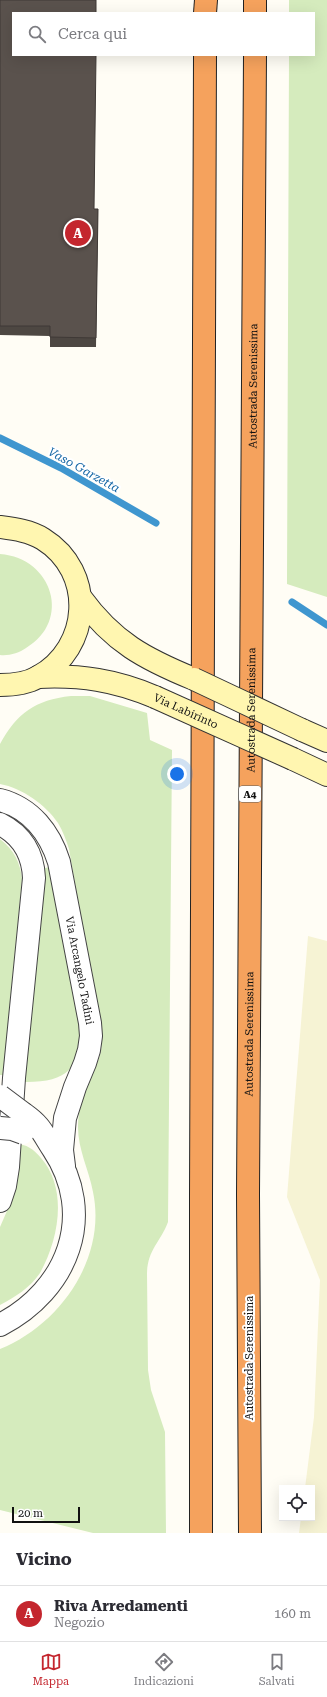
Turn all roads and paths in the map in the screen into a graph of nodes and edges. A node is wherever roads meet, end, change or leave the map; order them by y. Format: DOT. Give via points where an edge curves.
graph roads {
  1 [pos="206,0"];
  2 [pos="255,0"];
  3 [pos="206,12"];
  4 [pos="255,12"];
  5 [pos="205,56"];
  6 [pos="255,56"];
  7 [pos="3,528"];
  8 [pos="81,598"];
  9 [pos="38,677"];
  10 [pos="9,685"];
  11 [pos="0,702"];
  12 [pos="327,741"];
  13 [pos="327,775"];
  14 [pos="0,800"];
  15 [pos="0,824"];
  16 [pos="0,1096"];
  17 [pos="23,1124"];
  18 [pos="0,1128"];
  19 [pos="64,1166"];
  20 [pos="0,1201"];
  21 [pos="0,1325"];
  22 [pos="201,1533"];
  23 [pos="250,1533"];
  1 -- 3 [label="highway"];
  2 -- 4 [label="highway"];
  5 -- 22 [label="highway"];
  6 -- 23 [label="highway, Autostrada Serenissima / A4" via="248,1194"];
  7 -- 8 [label="street, Via Labirinto" via="27,532 58,550 69,564"];
  8 -- 9 [label="street, Via Labirinto" via="78,630 72,644 63,657"];
  8 -- 12 [label="street, Via Labirinto, bridge" via="104,626 132,650"];
  9 -- 10 [label="street, Via Labirinto"];
  9 -- 13 [label="street, Via Labirinto, bridge" via="96,679 136,689"];
  10 -- 11 [label="street"];
  14 -- 19 [label="street, Via Arcangelo Tadini" via="30,815 40,825 55,849 90,1023 89,1050 65,1118"];
  15 -- 20 [label="street" via="16,834 24,843 30,854 34,878 8,1167"];
  16 -- 17 [label="street, bridge"];
  17 -- 18 [label="street, bridge" via="12,1129"];
  17 -- 19 [label="street, Via Arcangelo Tadini" via="36,1141 50,1145"];
  19 -- 21 [label="street, Via Arcangelo Tadini" via="72,1190 74,1210 74,1229 67,1254 47,1288 28,1307"];
}
